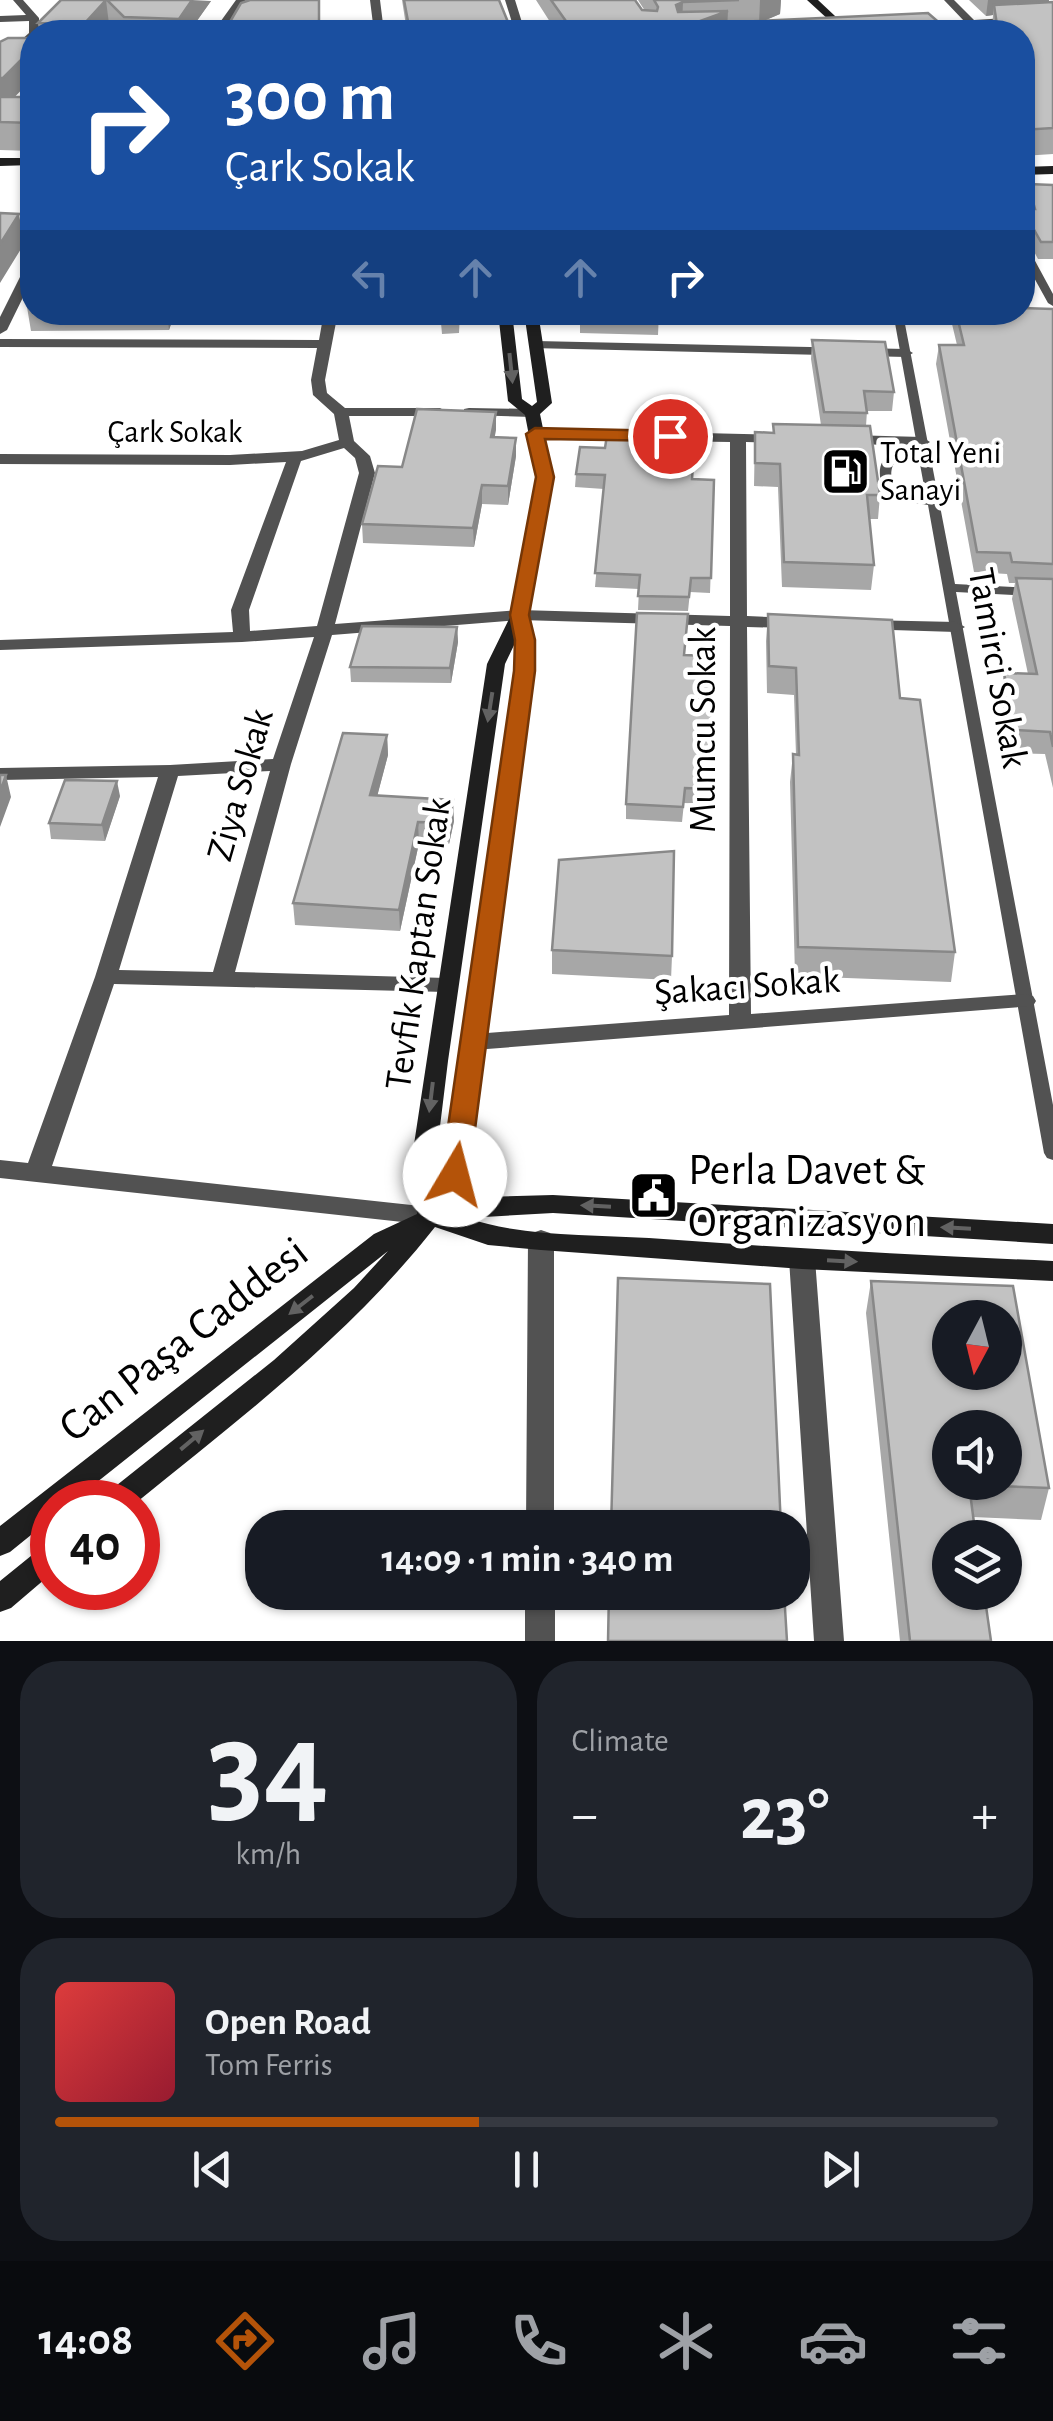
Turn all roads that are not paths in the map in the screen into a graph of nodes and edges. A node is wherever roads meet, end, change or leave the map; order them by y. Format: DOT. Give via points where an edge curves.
graph roads {
  1 [pos="18,0"];
  2 [pos="795,0"];
  3 [pos="812,0"];
  4 [pos="949,0"];
  5 [pos="34,18"];
  6 [pos="1053,18"];
  7 [pos="0,20"];
  8 [pos="815,20"];
  9 [pos="833,20"];
  10 [pos="967,20"];
  11 [pos="1026,20"];
  12 [pos="1035,270"];
  13 [pos="7,298"];
  14 [pos="1053,303"];
  15 [pos="328,325"];
  16 [pos="507,325"];
  17 [pos="533,325"];
  18 [pos="901,325"];
  19 [pos="0,330"];
  20 [pos="0,343"];
  21 [pos="325,344"];
  22 [pos="536,344"];
  23 [pos="906,353"];
  24 [pos="341,412"];
  25 [pos="532,413"];
  26 [pos="535,434"];
  27 [pos="738,437"];
  28 [pos="793,438"];
  29 [pos="830,440"];
  30 [pos="347,442"];
  31 [pos="922,442"];
  32 [pos="294,457"];
  33 [pos="0,459"];
  34 [pos="933,502"];
  35 [pos="949,588"];
  36 [pos="1053,593"];
  37 [pos="520,615"];
  38 [pos="738,621"];
  39 [pos="818,623"];
  40 [pos="837,624"];
  41 [pos="956,627"];
  42 [pos="325,630"];
  43 [pos="242,637"];
  44 [pos="0,644"];
  45 [pos="282,764"];
  46 [pos="170,772"];
  47 [pos="0,774"];
  48 [pos="106,977"];
  49 [pos="222,979"];
  50 [pos="446,985"];
  51 [pos="1025,1001"];
  52 [pos="740,1023"];
  53 [pos="474,1042"];
  54 [pos="1053,1153"];
  55 [pos="0,1170"];
  56 [pos="37,1172"];
  57 [pos="430,1216"];
  58 [pos="1053,1234"];
  59 [pos="541,1240"];
  60 [pos="802,1259"];
  61 [pos="1053,1271"];
  62 [pos="144,1480"];
  63 [pos="540,1510"];
  64 [pos="0,1543"];
  65 [pos="30,1574"];
  66 [pos="0,1599"];
  67 [pos="540,1610"];
  68 [pos="540,1641"];
  69 [pos="829,1641"];
  1 -- 5 [label="street"];
  2 -- 8 [label="street"];
  3 -- 9 [label="street"];
  4 -- 10 [label="street"];
  5 -- 7 [label="street"];
  6 -- 11 [label="street"];
  12 -- 14 [label="lane"];
  13 -- 19 [label="street"];
  15 -- 21 [label="street, Ziya Sokak"];
  16 -- 25 [label="street, Tevfik Kaptan Sokak, one-way" via="515,401"];
  17 -- 22 [label="street, Tevfik Kaptan Sokak"];
  18 -- 23 [label="lane, Tamirci Sokak"];
  20 -- 21 [label="street"];
  21 -- 24 [label="street, Ziya Sokak" via="320,395"];
  22 -- 23 [label="street"];
  22 -- 25 [label="street, Tevfik Kaptan Sokak" via="546,403"];
  23 -- 31 [label="lane, Tamirci Sokak"];
  24 -- 25 [label="street"];
  24 -- 30 [label="street, Ziya Sokak"];
  25 -- 26 [label="street, Tevfik Kaptan Sokak"];
  26 -- 27 [label="street"];
  26 -- 37 [label="street, Tevfik Kaptan Sokak" via="545,477"];
  27 -- 28 [label="street"];
  27 -- 38 [label="street, Mumcu Sokak"];
  29 -- 31 [label="street"];
  30 -- 32 [label="street, Çark Sokak"];
  30 -- 42 [label="street, Ziya Sokak" via="362,456 367,473"];
  31 -- 34 [label="lane, Tamirci Sokak"];
  31 -- 34 [label="lane" via="891,454 882,475 888,488"];
  32 -- 33 [label="street, Çark Sokak"];
  32 -- 43 [label="street" via="240,610"];
  34 -- 35 [label="lane, Tamirci Sokak"];
  35 -- 36 [label="lane"];
  35 -- 41 [label="lane, Tamirci Sokak"];
  37 -- 38 [label="street"];
  37 -- 42 [label="street"];
  37 -- 50 [label="street, Tevfik Kaptan Sokak, one-way" via="496,664"];
  37 -- 53 [label="street, Tevfik Kaptan Sokak" via="524,671"];
  38 -- 39 [label="street"];
  38 -- 52 [label="street, Mumcu Sokak"];
  40 -- 41 [label="street"];
  41 -- 51 [label="lane, Tamirci Sokak"];
  42 -- 43 [label="street"];
  42 -- 45 [label="street, Ziya Sokak"];
  43 -- 44 [label="street"];
  45 -- 46 [label="street"];
  45 -- 49 [label="street, Ziya Sokak"];
  46 -- 47 [label="street"];
  46 -- 48 [label="street"];
  48 -- 49 [label="street"];
  48 -- 56 [label="street"];
  49 -- 50 [label="street"];
  50 -- 57 [label="street, Tevfik Kaptan Sokak, one-way" via="425,1151"];
  51 -- 52 [label="street, Şakacı Sokak"];
  51 -- 54 [label="lane, Tamirci Sokak"];
  52 -- 53 [label="street, Şakacı Sokak"];
  53 -- 57 [label="street, Tevfik Kaptan Sokak" via="455,1175"];
  55 -- 56 [label="street"];
  56 -- 57 [label="street"];
  58 -- 57 [label="street, Can Paşa Caddesi, one-way" via="552,1204 488,1204"];
  57 -- 59 [label="street" via="488,1235"];
  62 -- 57 [label="street, Can Paşa Caddesi, one-way" via="332,1324 398,1261"];
  57 -- 64 [label="street, Can Paşa Caddesi, one-way" via="342,1272"];
  59 -- 60 [label="street"];
  59 -- 63 [label="street"];
  60 -- 61 [label="street, one-way"];
  60 -- 69 [label="street"];
  65 -- 66 [label="street"];
  67 -- 68 [label="street"];
}
